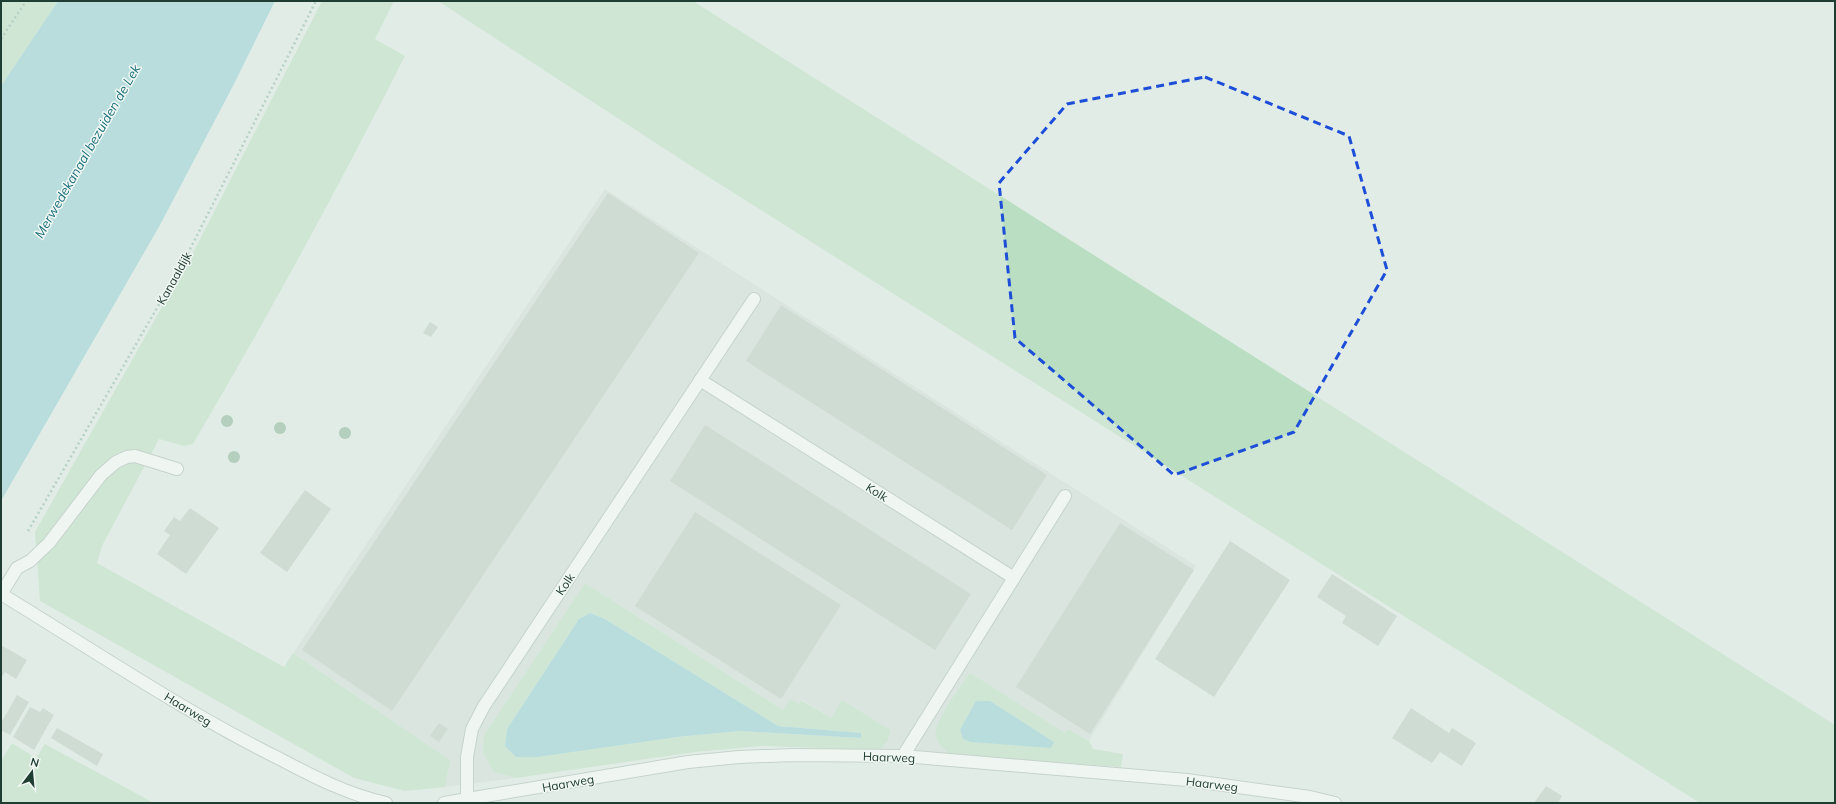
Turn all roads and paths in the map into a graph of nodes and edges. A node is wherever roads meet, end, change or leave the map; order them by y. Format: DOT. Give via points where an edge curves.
graph roads {
  1 [pos="26,1"];
  2 [pos="316,1"];
  3 [pos="1,39"];
  4 [pos="754,299"];
  5 [pos="700,380"];
  6 [pos="177,469"];
  7 [pos="1065,496"];
  8 [pos="26,536"];
  9 [pos="1014,578"];
  10 [pos="1,594"];
  11 [pos="903,756"];
  12 [pos="467,802"];
  13 [pos="386,803"];
  14 [pos="444,803"];
  15 [pos="1335,803"];
  1 -- 3 [label="path"];
  2 -- 8 [label="path, Kanaaldijk" via="183,263"];
  4 -- 5 [label="street, Kolk"];
  5 -- 9 [label="street, Kolk"];
  5 -- 12 [label="street, Kolk" via="484,706 472,729 467,757"];
  6 -- 10 [label="street" via="135,456 116,462 101,475 49,543 30,561 17,568"];
  7 -- 9 [label="street"];
  9 -- 11 [label="street"];
  10 -- 13 [label="street, Haarweg" via="248,743 343,791"];
  11 -- 12 [label="street, Haarweg" via="739,757 688,762"];
  11 -- 15 [label="street, Haarweg" via="1188,780 1310,797"];
  12 -- 14 [label="street, Haarweg"];
}
